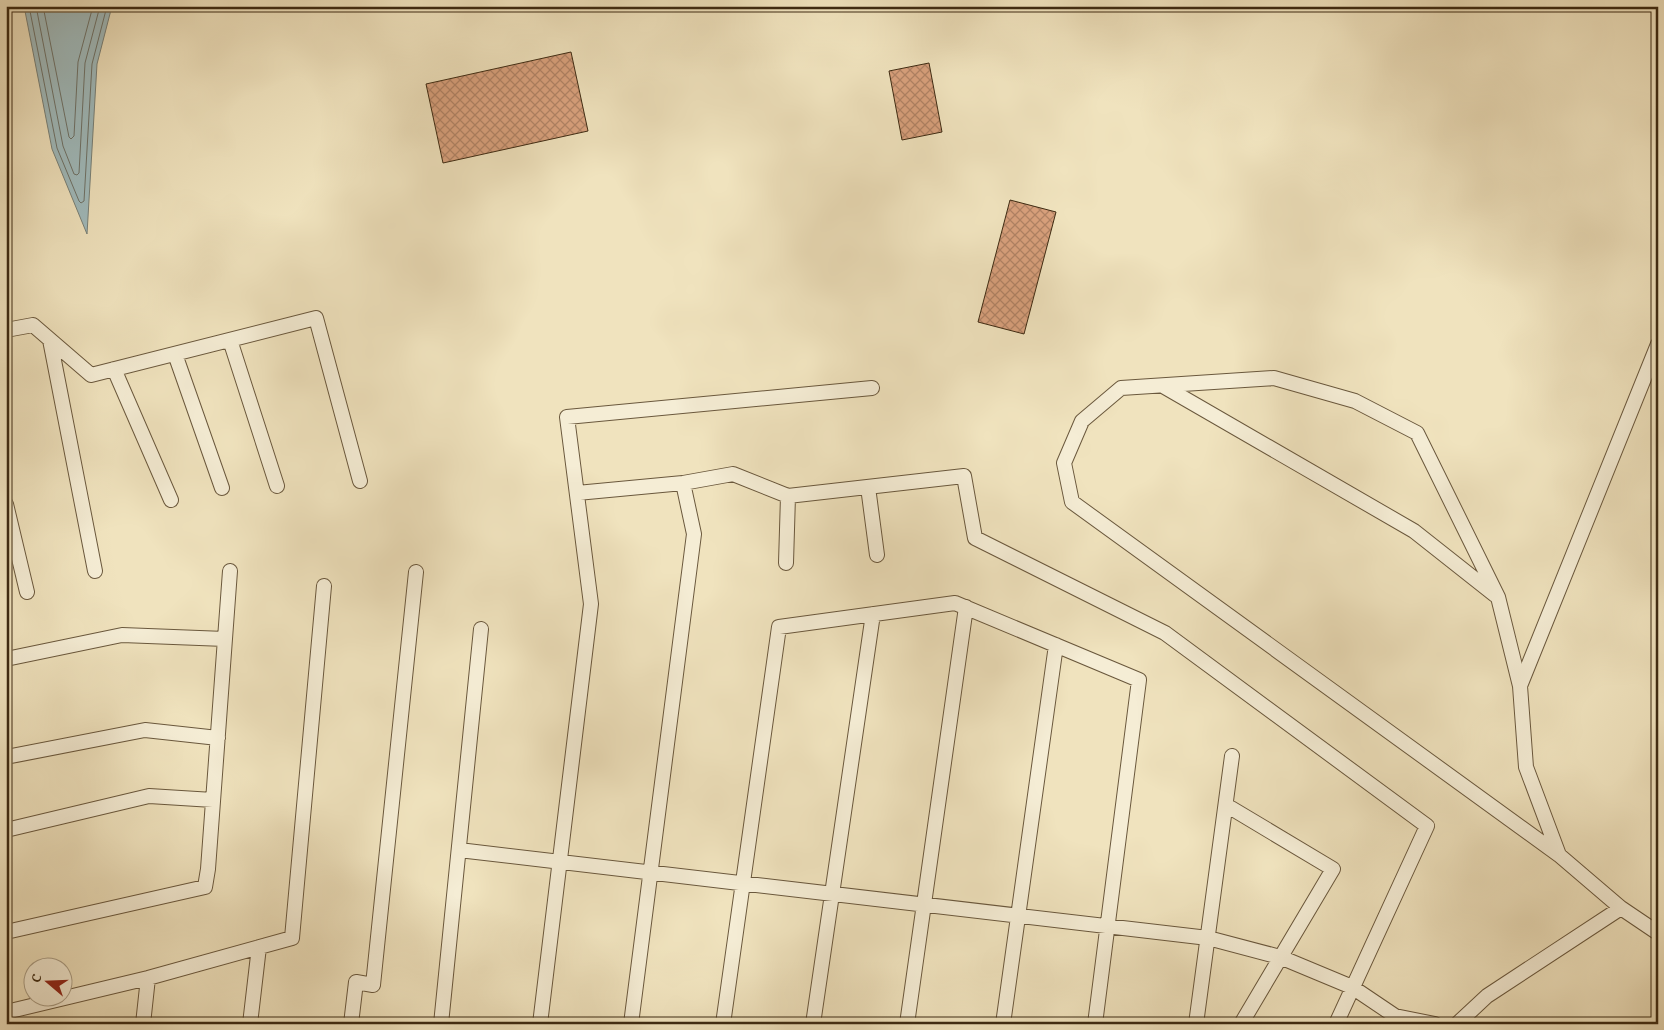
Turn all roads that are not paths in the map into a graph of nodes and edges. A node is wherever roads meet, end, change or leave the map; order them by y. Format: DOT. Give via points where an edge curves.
graph roads {
  1 [pos="6,330"];
  2 [pos="50,340"];
  3 [pos="230,340"];
  4 [pos="1658,344"];
  5 [pos="175,354"];
  6 [pos="114,369"];
  7 [pos="1163,386"];
  8 [pos="872,388"];
  9 [pos="360,481"];
  10 [pos="683,483"];
  11 [pos="277,486"];
  12 [pos="868,487"];
  13 [pos="222,488"];
  14 [pos="577,493"];
  15 [pos="788,496"];
  16 [pos="172,500"];
  17 [pos="6,504"];
  18 [pos="877,555"];
  19 [pos="786,563"];
  20 [pos="230,571"];
  21 [pos="95,572"];
  22 [pos="416,572"];
  23 [pos="324,586"];
  24 [pos="27,592"];
  25 [pos="1498,597"];
  26 [pos="966,607"];
  27 [pos="874,614"];
  28 [pos="481,630"];
  29 [pos="225,639"];
  30 [pos="1056,645"];
  31 [pos="6,659"];
  32 [pos="1520,686"];
  33 [pos="218,738"];
  34 [pos="1232,756"];
  35 [pos="6,758"];
  36 [pos="213,800"];
  37 [pos="1226,805"];
  38 [pos="6,830"];
  39 [pos="459,850"];
  40 [pos="1558,855"];
  41 [pos="560,862"];
  42 [pos="650,872"];
  43 [pos="743,883"];
  44 [pos="832,894"];
  45 [pos="924,904"];
  46 [pos="1621,908"];
  47 [pos="1018,916"];
  48 [pos="1107,926"];
  49 [pos="6,932"];
  50 [pos="1658,933"];
  51 [pos="1208,938"];
  52 [pos="259,947"];
  53 [pos="1280,957"];
  54 [pos="148,978"];
  55 [pos="1352,988"];
  56 [pos="6,1012"];
  57 [pos="143,1024"];
  58 [pos="250,1024"];
  59 [pos="352,1024"];
  60 [pos="441,1024"];
  61 [pos="540,1024"];
  62 [pos="631,1024"];
  63 [pos="723,1024"];
  64 [pos="813,1024"];
  65 [pos="907,1024"];
  66 [pos="1003,1024"];
  67 [pos="1095,1024"];
  68 [pos="1196,1024"];
  69 [pos="1241,1024"];
  70 [pos="1336,1024"];
  71 [pos="1435,1024"];
  72 [pos="1457,1024"];
  1 -- 2 [label="lane" via="33,325"];
  2 -- 6 [label="lane" via="91,375"];
  2 -- 21 [label="lane"];
  3 -- 5 [label="lane"];
  3 -- 9 [label="lane" via="316,318"];
  3 -- 11 [label="lane"];
  4 -- 32 [label="lane"];
  5 -- 6 [label="lane"];
  5 -- 13 [label="lane"];
  6 -- 16 [label="lane"];
  7 -- 25 [label="lane" via="1414,531"];
  7 -- 25 [label="lane" via="1274,378 1355,401 1417,433"];
  7 -- 40 [label="lane" via="1121,388 1082,420 1064,463 1072,502"];
  8 -- 14 [label="lane" via="567,417"];
  10 -- 14 [label="lane"];
  10 -- 15 [label="lane" via="733,474"];
  10 -- 42 [label="lane" via="694,534"];
  12 -- 15 [label="lane"];
  12 -- 18 [label="lane"];
  12 -- 55 [label="lane" via="964,476 976,538 1165,633 1427,826"];
  14 -- 41 [label="lane" via="591,604"];
  15 -- 19 [label="lane"];
  17 -- 24 [label="lane"];
  20 -- 29 [label="lane"];
  22 -- 59 [label="lane" via="373,984 356,982"];
  23 -- 52 [label="lane" via="292,938"];
  25 -- 32 [label="lane"];
  26 -- 27 [label="lane" via="955,603"];
  26 -- 30 [label="lane"];
  26 -- 45 [label="lane"];
  27 -- 43 [label="lane" via="779,628"];
  27 -- 44 [label="lane"];
  28 -- 39 [label="lane"];
  29 -- 31 [label="lane" via="122,635"];
  29 -- 33 [label="lane"];
  30 -- 47 [label="lane"];
  30 -- 48 [label="lane" via="1139,680"];
  32 -- 40 [label="lane" via="1526,767"];
  33 -- 35 [label="lane" via="144,730"];
  33 -- 36 [label="lane"];
  34 -- 37 [label="lane"];
  36 -- 38 [label="lane" via="149,796"];
  36 -- 49 [label="lane" via="205,887"];
  37 -- 51 [label="lane"];
  37 -- 53 [label="lane" via="1333,869"];
  39 -- 41 [label="lane"];
  39 -- 60 [label="lane"];
  40 -- 46 [label="lane"];
  41 -- 42 [label="lane"];
  41 -- 61 [label="lane"];
  42 -- 43 [label="lane"];
  42 -- 62 [label="lane"];
  43 -- 44 [label="lane"];
  43 -- 63 [label="lane"];
  44 -- 45 [label="lane"];
  44 -- 64 [label="lane"];
  45 -- 47 [label="lane"];
  45 -- 65 [label="lane"];
  46 -- 50 [label="lane"];
  46 -- 72 [label="lane" via="1487,996"];
  47 -- 48 [label="lane"];
  47 -- 66 [label="lane"];
  48 -- 51 [label="lane"];
  48 -- 67 [label="lane"];
  51 -- 53 [label="lane"];
  51 -- 68 [label="lane"];
  52 -- 54 [label="lane"];
  52 -- 58 [label="lane"];
  53 -- 55 [label="lane"];
  53 -- 69 [label="lane"];
  54 -- 56 [label="lane"];
  54 -- 57 [label="lane"];
  55 -- 70 [label="lane"];
  55 -- 71 [label="lane" via="1395,1016"];
}
